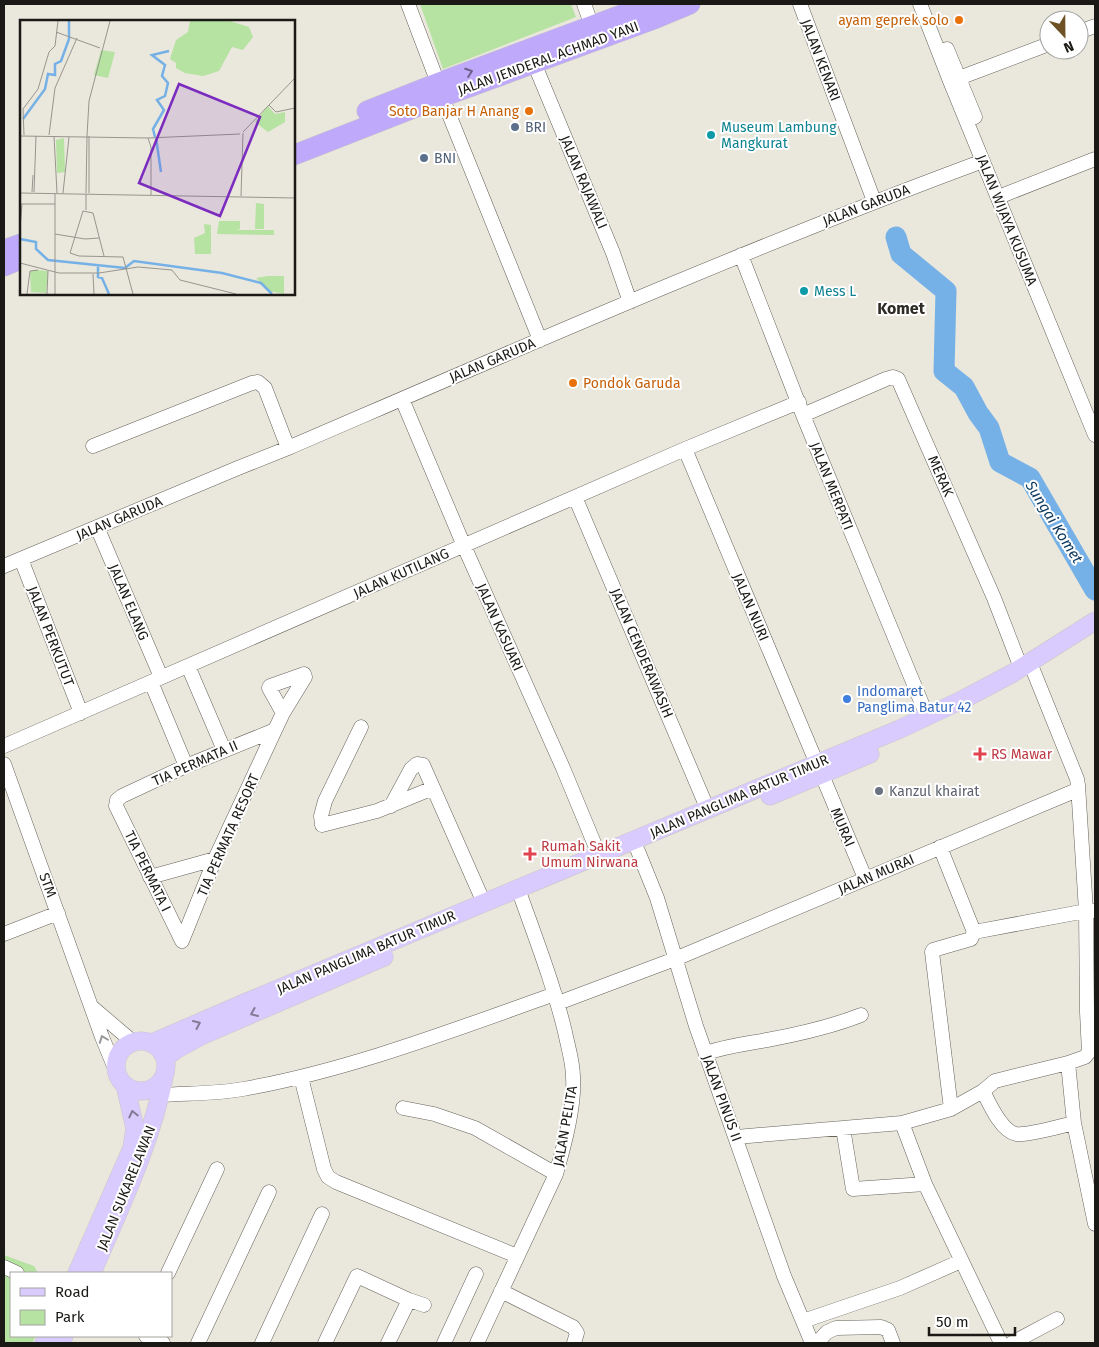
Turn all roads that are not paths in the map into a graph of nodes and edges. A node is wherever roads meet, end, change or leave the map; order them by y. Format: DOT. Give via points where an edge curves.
graph roads {
  1 [pos="408,4"];
  2 [pos="584,4"];
  3 [pos="651,4"];
  4 [pos="690,4"];
  5 [pos="800,4"];
  6 [pos="920,4"];
  7 [pos="930,4"];
  8 [pos="633,18"];
  9 [pos="592,26"];
  10 [pos="1039,48"];
  11 [pos="534,63"];
  12 [pos="959,78"];
  13 [pos="440,90"];
  14 [pos="295,141"];
  15 [pos="295,155"];
  16 [pos="1095,159"];
  17 [pos="983,161"];
  18 [pos="1006,194"];
  19 [pos="874,201"];
  20 [pos="20,244"];
  21 [pos="4,250"];
  22 [pos="741,255"];
  23 [pos="20,260"];
  24 [pos="4,266"];
  25 [pos="630,302"];
  26 [pos="1057,330"];
  27 [pos="540,340"];
  28 [pos="402,399"];
  29 [pos="801,408"];
  30 [pos="1095,411"];
  31 [pos="1095,435"];
  32 [pos="93,446"];
  33 [pos="288,448"];
  34 [pos="685,449"];
  35 [pos="575,497"];
  36 [pos="98,527"];
  37 [pos="464,546"];
  38 [pos="21,560"];
  39 [pos="4,566"];
  40 [pos="1095,621"];
  41 [pos="1095,634"];
  42 [pos="188,666"];
  43 [pos="1027,669"];
  44 [pos="156,680"];
  45 [pos="81,713"];
  46 [pos="283,713"];
  47 [pos="927,716"];
  48 [pos="361,727"];
  49 [pos="275,730"];
  50 [pos="4,746"];
  51 [pos="224,750"];
  52 [pos="4,764"];
  53 [pos="186,766"];
  54 [pos="819,770"];
  55 [pos="433,788"];
  56 [pos="1077,790"];
  57 [pos="117,800"];
  58 [pos="745,800"];
  59 [pos="390,806"];
  60 [pos="708,810"];
  61 [pos="940,847"];
  62 [pos="638,851"];
  63 [pos="599,855"];
  64 [pos="215,859"];
  65 [pos="150,877"];
  66 [pos="865,878"];
  67 [pos="521,897"];
  68 [pos="484,903"];
  69 [pos="1091,911"];
  70 [pos="58,913"];
  71 [pos="974,932"];
  72 [pos="4,934"];
  73 [pos="182,941"];
  74 [pos="675,959"];
  75 [pos="557,999"];
  76 [pos="91,1006"];
  77 [pos="861,1015"];
  78 [pos="133,1042"];
  79 [pos="152,1043"];
  80 [pos="706,1052"];
  81 [pos="1068,1063"];
  82 [pos="165,1065"];
  83 [pos="301,1077"];
  84 [pos="121,1078"];
  85 [pos="983,1091"];
  86 [pos="160,1095"];
  87 [pos="403,1108"];
  88 [pos="951,1109"];
  89 [pos="902,1123"];
  90 [pos="1074,1123"];
  91 [pos="843,1128"];
  92 [pos="736,1137"];
  93 [pos="217,1169"];
  94 [pos="556,1174"];
  95 [pos="925,1184"];
  96 [pos="269,1192"];
  97 [pos="322,1214"];
  98 [pos="1095,1224"];
  99 [pos="517,1256"];
  100 [pos="961,1261"];
  101 [pos="77,1272"];
  102 [pos="92,1272"];
  103 [pos="168,1272"];
  104 [pos="476,1274"];
  105 [pos="501,1291"];
  106 [pos="409,1300"];
  107 [pos="424,1305"];
  108 [pos="1057,1319"];
  109 [pos="803,1321"];
  110 [pos="148,1337"];
  111 [pos="163,1343"];
  112 [pos="198,1343"];
  113 [pos="262,1343"];
  114 [pos="326,1343"];
  115 [pos="388,1343"];
  116 [pos="444,1343"];
  117 [pos="477,1343"];
  118 [pos="574,1343"];
  119 [pos="812,1343"];
  120 [pos="817,1343"];
  121 [pos="893,1343"];
  122 [pos="1000,1343"];
  123 [pos="1012,1343"];
  1 -- 13 [label="street"];
  2 -- 9 [label="street"];
  3 -- 8 [label="highway, JALAN JENDERAL ACHMAD YANI"];
  4 -- 8 [label="highway, JALAN JENDERAL ACHMAD YANI"];
  5 -- 19 [label="street, JALAN KENARI"];
  6 -- 17 [label="street, JALAN WIJAYA KUSUMA"];
  7 -- 12 [label="street, JALAN WIJAYA KUSUMA"];
  8 -- 9 [label="highway, JALAN JENDERAL ACHMAD YANI"];
  8 -- 11 [label="highway, JALAN JENDERAL ACHMAD YANI"];
  13 -- 9 [label="highway, JALAN JENDERAL ACHMAD YANI, one-way"];
  10 -- 12 [label="street"];
  11 -- 13 [label="highway, JALAN JENDERAL ACHMAD YANI"];
  11 -- 25 [label="street, JALAN RAJAWALI" via="613,252"];
  12 -- 18 [label="street, JALAN WIJAYA KUSUMA"];
  13 -- 14 [label="highway, JALAN JENDERAL ACHMAD YANI"];
  13 -- 15 [label="highway, JALAN JENDERAL ACHMAD YANI"];
  13 -- 27 [label="street"];
  16 -- 18 [label="street"];
  17 -- 19 [label="street, JALAN GARUDA"];
  17 -- 26 [label="street, JALAN WIJAYA KUSUMA"];
  18 -- 26 [label="street, JALAN WIJAYA KUSUMA"];
  19 -- 22 [label="street, JALAN GARUDA"];
  20 -- 21 [label="highway"];
  22 -- 25 [label="street, JALAN GARUDA"];
  22 -- 29 [label="street, JALAN MERPATI"];
  23 -- 24 [label="highway"];
  25 -- 27 [label="street, JALAN GARUDA"];
  26 -- 30 [label="street, JALAN WIJAYA KUSUMA"];
  26 -- 31 [label="street, JALAN WIJAYA KUSUMA"];
  27 -- 28 [label="street, JALAN GARUDA"];
  28 -- 33 [label="street, JALAN GARUDA"];
  28 -- 37 [label="street, JALAN KASUARI"];
  29 -- 34 [label="street, JALAN KUTILANG"];
  29 -- 43 [label="street, MERAK" via="886,379 898,379"];
  29 -- 47 [label="street, JALAN MERPATI"];
  32 -- 33 [label="street" via="258,382 265,388"];
  33 -- 36 [label="street, JALAN GARUDA"];
  34 -- 35 [label="street, JALAN KUTILANG"];
  34 -- 54 [label="street, JALAN NURI"];
  35 -- 37 [label="street, JALAN KUTILANG"];
  35 -- 60 [label="street, JALAN CENDERAWASIH"];
  36 -- 38 [label="street, JALAN GARUDA"];
  36 -- 44 [label="street, JALAN ELANG"];
  37 -- 42 [label="street, JALAN KUTILANG"];
  37 -- 63 [label="street, JALAN KASUARI"];
  38 -- 39 [label="street, JALAN GARUDA"];
  38 -- 45 [label="street, JALAN PERKUTUT"];
  40 -- 43 [label="main road, JALAN PANGLIMA BATUR TIMUR"];
  41 -- 43 [label="main road, JALAN PANGLIMA BATUR TIMUR"];
  42 -- 44 [label="street, JALAN KUTILANG"];
  42 -- 51 [label="street"];
  43 -- 47 [label="main road, JALAN PANGLIMA BATUR TIMUR"];
  43 -- 54 [label="main road, JALAN PANGLIMA BATUR TIMUR" via="972,706 913,735"];
  43 -- 56 [label="street" via="1077,779"];
  44 -- 45 [label="street, JALAN KUTILANG"];
  44 -- 53 [label="street, JALAN ELANG"];
  45 -- 50 [label="street, JALAN KUTILANG"];
  46 -- 49 [label="street, TIA PERMATA RESORT"];
  47 -- 54 [label="main road, JALAN PANGLIMA BATUR TIMUR"];
  48 -- 59 [label="street" via="325,801 322,825"];
  49 -- 51 [label="street, TIA PERMATA II"];
  49 -- 64 [label="street, TIA PERMATA RESORT"];
  51 -- 53 [label="street, TIA PERMATA II"];
  52 -- 70 [label="street, STM"];
  53 -- 57 [label="street, TIA PERMATA II"];
  54 -- 58 [label="main road, JALAN PANGLIMA BATUR TIMUR"];
  54 -- 66 [label="street, MURAI"];
  55 -- 59 [label="street"];
  55 -- 59 [label="street" via="423,765 413,766"];
  55 -- 68 [label="street"];
  56 -- 61 [label="street, JALAN MURAI"];
  56 -- 69 [label="street"];
  57 -- 65 [label="street, TIA PERMATA I" via="116,806"];
  58 -- 60 [label="main road, JALAN PANGLIMA BATUR TIMUR"];
  58 -- 62 [label="main road, JALAN PANGLIMA BATUR TIMUR"];
  60 -- 63 [label="main road, JALAN PANGLIMA BATUR TIMUR"];
  61 -- 66 [label="street, JALAN MURAI"];
  61 -- 71 [label="street"];
  62 -- 67 [label="main road, JALAN PANGLIMA BATUR TIMUR"];
  62 -- 74 [label="street, JALAN PINUS II" via="657,898"];
  63 -- 68 [label="main road, JALAN PANGLIMA BATUR TIMUR"];
  64 -- 65 [label="street"];
  64 -- 73 [label="street, TIA PERMATA RESORT"];
  65 -- 73 [label="street, TIA PERMATA I"];
  66 -- 74 [label="street, JALAN MURAI"];
  67 -- 75 [label="street, JALAN PELITA"];
  67 -- 82 [label="main road, JALAN PANGLIMA BATUR TIMUR, one-way" via="202,1035 177,1049"];
  79 -- 68 [label="main road, JALAN PANGLIMA BATUR TIMUR, one-way"];
  69 -- 71 [label="street"];
  69 -- 81 [label="street" via="1087,1012 1090,1049 1085,1057"];
  70 -- 72 [label="street"];
  70 -- 76 [label="street, STM"];
  71 -- 88 [label="street" via="971,939 932,953"];
  74 -- 75 [label="street, JALAN MURAI"];
  74 -- 80 [label="street, JALAN PINUS II"];
  75 -- 83 [label="street, JALAN MURAI"];
  75 -- 94 [label="street, JALAN PELITA" via="574,1077 572,1103"];
  76 -- 78 [label="street"];
  84 -- 76 [label="street, STM, one-way"];
  77 -- 80 [label="street" via="816,1030"];
  78 -- 79 [label="main road"];
  78 -- 84 [label="main road" via="119,1053 116,1062"];
  79 -- 82 [label="main road" via="158,1047"];
  80 -- 92 [label="street, JALAN PINUS II"];
  81 -- 85 [label="street" via="995,1081"];
  81 -- 90 [label="street"];
  82 -- 84 [label="main road" via="162,1080 149,1090 132,1089"];
  82 -- 86 [label="main road, JALAN SUKARELAWAN"];
  83 -- 86 [label="street, JALAN MURAI" via="241,1090"];
  83 -- 99 [label="street" via="328,1177"];
  101 -- 84 [label="main road, JALAN SUKARELAWAN, one-way" via="132,1148 135,1128"];
  85 -- 88 [label="street"];
  85 -- 90 [label="street" via="994,1114 1007,1130 1017,1135"];
  86 -- 102 [label="main road, JALAN SUKARELAWAN" via="144,1150"];
  87 -- 94 [label="street" via="434,1114 475,1128"];
  88 -- 89 [label="street"];
  89 -- 91 [label="street"];
  89 -- 95 [label="street"];
  90 -- 98 [label="street"];
  91 -- 92 [label="street"];
  91 -- 95 [label="street" via="853,1189"];
  92 -- 109 [label="street, JALAN PINUS II"];
  93 -- 103 [label="street"];
  94 -- 99 [label="street, JALAN PELITA"];
  95 -- 100 [label="street"];
  96 -- 112 [label="street"];
  97 -- 113 [label="street"];
  99 -- 105 [label="street, JALAN PELITA"];
  100 -- 109 [label="street" via="900,1288"];
  100 -- 122 [label="street"];
  104 -- 116 [label="street"];
  105 -- 117 [label="street, JALAN PELITA"];
  105 -- 118 [label="street" via="573,1327 577,1333"];
  106 -- 107 [label="street"];
  106 -- 114 [label="street" via="357,1276"];
  106 -- 115 [label="street"];
  108 -- 123 [label="street"];
  109 -- 119 [label="street, JALAN PINUS II"];
  110 -- 111 [label="street"];
  120 -- 121 [label="street" via="824,1334 836,1328 881,1327 888,1330"];
}
